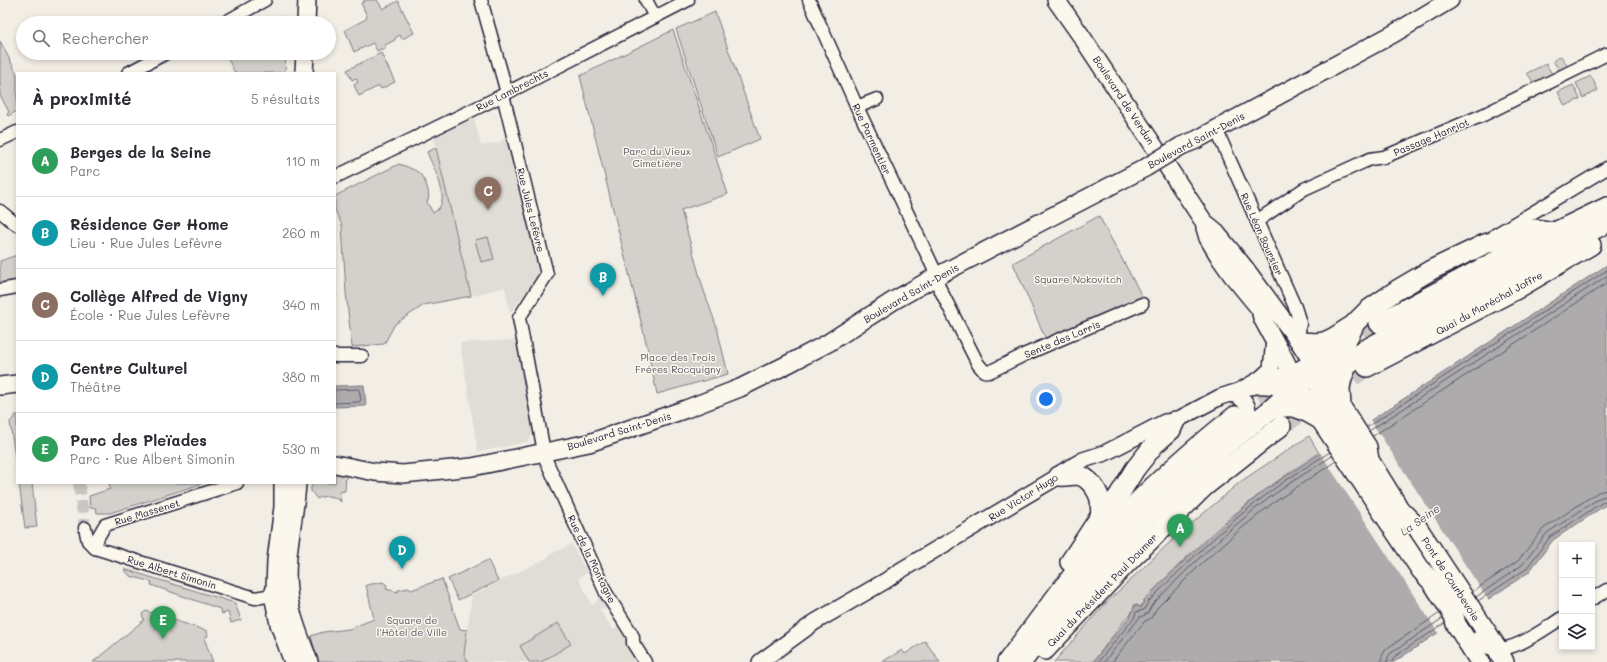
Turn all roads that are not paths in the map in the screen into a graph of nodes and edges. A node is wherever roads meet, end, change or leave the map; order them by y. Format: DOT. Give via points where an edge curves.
graph roads {
  1 [pos="265,0"];
  2 [pos="307,0"];
  3 [pos="481,0"];
  4 [pos="646,0"];
  5 [pos="688,0"];
  6 [pos="809,0"];
  7 [pos="1056,0"];
  8 [pos="1450,0"];
  9 [pos="236,16"];
  10 [pos="306,16"];
  11 [pos="654,18"];
  12 [pos="1607,54"];
  13 [pos="153,60"];
  14 [pos="305,60"];
  15 [pos="130,72"];
  16 [pos="304,72"];
  17 [pos="505,94"];
  18 [pos="876,99"];
  19 [pos="857,107"];
  20 [pos="1216,129"];
  21 [pos="16,132"];
  22 [pos="0,140"];
  23 [pos="1607,168"];
  24 [pos="336,177"];
  25 [pos="1607,207"];
  26 [pos="0,211"];
  27 [pos="1257,221"];
  28 [pos="1204,222"];
  29 [pos="1607,223"];
  30 [pos="16,224"];
  31 [pos="1555,232"];
  32 [pos="1607,235"];
  33 [pos="1485,244"];
  34 [pos="937,276"];
  35 [pos="16,287"];
  36 [pos="0,290"];
  37 [pos="1142,304"];
  38 [pos="1260,309"];
  39 [pos="519,318"];
  40 [pos="1379,324"];
  41 [pos="1351,325"];
  42 [pos="1274,340"];
  43 [pos="1298,340"];
  44 [pos="336,356"];
  45 [pos="362,356"];
  46 [pos="1362,361"];
  47 [pos="1324,368"];
  48 [pos="984,371"];
  49 [pos="1260,379"];
  50 [pos="16,384"];
  51 [pos="0,386"];
  52 [pos="1245,388"];
  53 [pos="1230,394"];
  54 [pos="1312,399"];
  55 [pos="1270,410"];
  56 [pos="1175,421"];
  57 [pos="1239,423"];
  58 [pos="1281,426"];
  59 [pos="544,452"];
  60 [pos="336,464"];
  61 [pos="1059,476"];
  62 [pos="234,484"];
  63 [pos="283,484"];
  64 [pos="297,484"];
  65 [pos="1101,515"];
  66 [pos="85,528"];
  67 [pos="95,548"];
  68 [pos="1607,590"];
  69 [pos="280,593"];
  70 [pos="1595,598"];
  71 [pos="1559,620"];
  72 [pos="1476,648"];
  73 [pos="1501,655"];
  74 [pos="293,662"];
  75 [pos="309,662"];
  76 [pos="645,662"];
  77 [pos="760,662"];
  78 [pos="998,662"];
  79 [pos="1007,662"];
  80 [pos="1022,662"];
  81 [pos="1035,662"];
  1 -- 9 [label="street"];
  2 -- 10 [label="main road"];
  3 -- 17 [label="street, Rue Jules Lefèvre"];
  4 -- 11 [label="street"];
  5 -- 11 [label="street, Rue Lambrechts"];
  6 -- 19 [label="street, Rue Parmentier"];
  7 -- 28 [label="main road, Boulevard de Verdun"];
  8 -- 20 [label="main road, Boulevard Saint-Denis" via="1386,38"];
  11 -- 17 [label="street, Rue Lambrechts"];
  12 -- 27 [label="street, Passage Hanriot" via="1483,115 1384,157 1370,159 1304,189"];
  13 -- 15 [label="street"];
  14 -- 16 [label="main road"];
  17 -- 24 [label="street, Rue Lambrechts"];
  17 -- 39 [label="street, Rue Jules Lefèvre" via="547,274"];
  18 -- 19 [label="street"];
  19 -- 34 [label="street, Rue Parmentier"];
  20 -- 27 [label="street, Rue Léon Boursier"];
  20 -- 34 [label="main road, Boulevard Saint-Denis, bridge"];
  21 -- 22 [label="street"];
  23 -- 33 [label="street" via="1493,236"];
  25 -- 31 [label="main road"];
  26 -- 30 [label="street"];
  27 -- 43 [label="street, Rue Léon Boursier" via="1300,320"];
  28 -- 38 [label="main road, Boulevard de Verdun" via="1208,238 1216,251"];
  28 -- 43 [label="main road, Boulevard de Verdun" via="1228,246"];
  29 -- 40 [label="main road" via="1518,268"];
  31 -- 33 [label="main road" via="1534,229"];
  31 -- 40 [label="main road"];
  32 -- 46 [label="main road, Quai du Maréchal Joffre" via="1515,290"];
  33 -- 40 [label="main road" via="1397,290"];
  34 -- 48 [label="street, Rue Parmentier" via="939,288"];
  34 -- 59 [label="main road, Boulevard Saint-Denis" via="828,343 740,388 589,442"];
  35 -- 36 [label="street"];
  37 -- 48 [label="street, Sente des Larris" via="989,372"];
  38 -- 42 [label="main road, Boulevard de Verdun"];
  38 -- 47 [label="main road" via="1267,310 1295,354"];
  39 -- 59 [label="street, Rue de la Montagne"];
  40 -- 41 [label="main road"];
  40 -- 46 [label="main road"];
  41 -- 43 [label="main road" via="1323,342"];
  41 -- 47 [label="main road" via="1350,334"];
  42 -- 49 [label="street, Rue Victor Hugo" via="1271,369"];
  42 -- 54 [label="main road, Boulevard de Verdun"];
  43 -- 47 [label="main road, Boulevard de Verdun"];
  44 -- 45 [label="street"];
  46 -- 47 [label="main road"];
  46 -- 54 [label="main road" via="1346,368 1342,378"];
  47 -- 54 [label="main road"];
  47 -- 54 [label="main road"];
  49 -- 52 [label="street, Rue Victor Hugo"];
  49 -- 54 [label="street" via="1282,376"];
  50 -- 51 [label="main road"];
  52 -- 53 [label="street, Rue Victor Hugo"];
  52 -- 54 [label="street" via="1268,386"];
  53 -- 56 [label="street, Rue Victor Hugo"];
  53 -- 57 [label="street" via="1240,397 1248,406 1249,418"];
  54 -- 55 [label="main road"];
  54 -- 55 [label="main road" via="1300,408"];
  54 -- 72 [label="main road, Pont de Courbevoie" via="1421,570 1454,616 1460,616 1465,620"];
  54 -- 72 [label="main road, Pont de Courbevoie" via="1367,447 1368,460 1399,509 1418,527"];
  55 -- 57 [label="main road"];
  56 -- 61 [label="street, Rue Victor Hugo" via="1166,422 1105,453 1089,457"];
  56 -- 65 [label="main road" via="1171,430 1154,445 1135,469 1109,509"];
  57 -- 79 [label="main road" via="1185,458 1110,530 1068,580"];
  57 -- 80 [label="main road" via="1101,565"];
  58 -- 81 [label="main road, Quai du Président Paul Doumer" via="1220,474 1165,525"];
  59 -- 60 [label="main road, Boulevard Saint-Denis" via="472,467 403,474 375,472"];
  59 -- 76 [label="street, Rue de la Montagne" via="606,593 631,633 633,643"];
  61 -- 65 [label="main road" via="1086,478 1098,494"];
  61 -- 77 [label="street, Rue Victor Hugo" via="814,622"];
  62 -- 67 [label="street, Rue Massenet" via="105,525"];
  63 -- 69 [label="main road" via="275,588"];
  64 -- 69 [label="main road" via="288,562"];
  65 -- 78 [label="main road" via="1062,575"];
  66 -- 67 [label="street" via="88,541"];
  67 -- 69 [label="street, Rue Albert Simonin" via="255,598"];
  68 -- 70 [label="street"];
  69 -- 74 [label="main road" via="279,624"];
  69 -- 75 [label="main road" via="294,619"];
  71 -- 73 [label="street" via="1511,646"];
  72 -- 73 [label="main road"];
}
